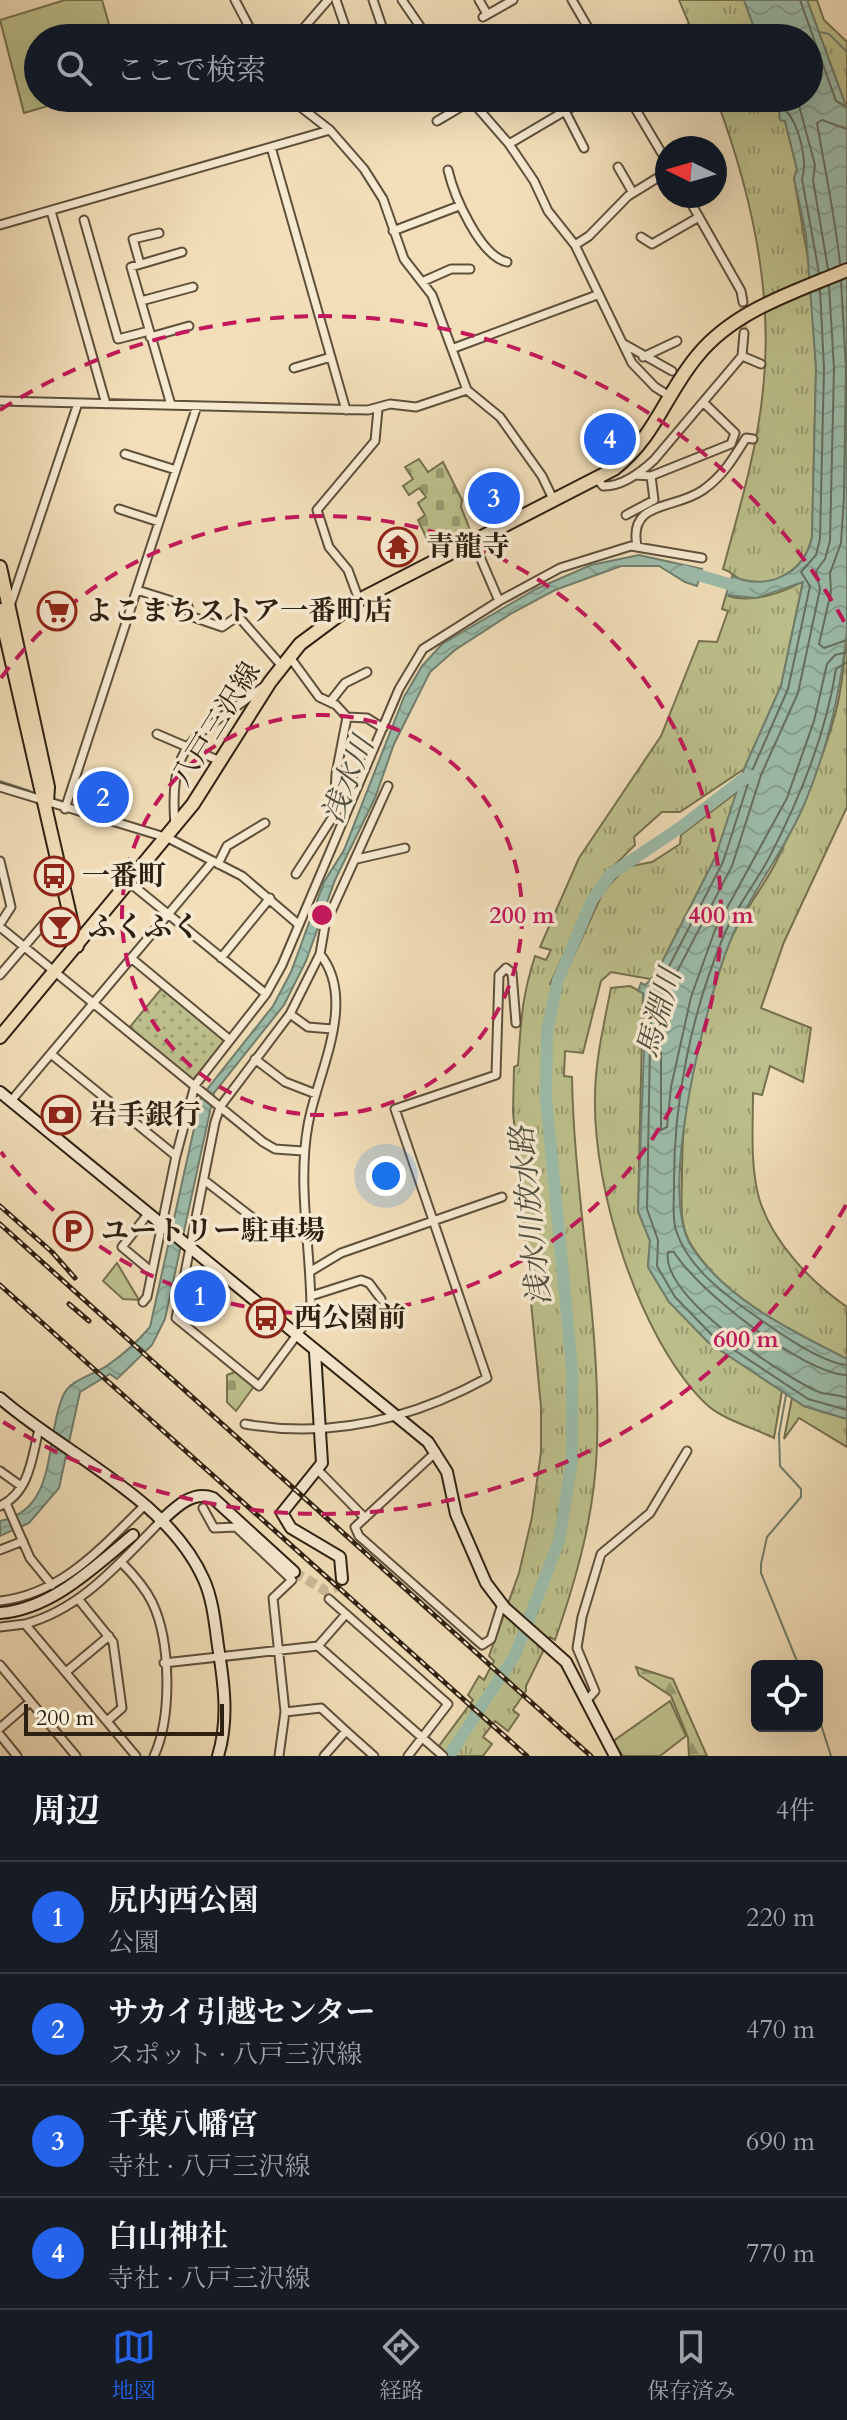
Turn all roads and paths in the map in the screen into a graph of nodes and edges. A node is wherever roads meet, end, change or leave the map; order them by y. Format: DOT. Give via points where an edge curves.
graph roads {
  1 [pos="235,0"];
  2 [pos="328,0"];
  3 [pos="336,0"];
  4 [pos="373,0"];
  5 [pos="402,0"];
  6 [pos="479,0"];
  7 [pos="513,0"];
  8 [pos="572,0"];
  9 [pos="248,24"];
  10 [pos="307,24"];
  11 [pos="344,24"];
  12 [pos="381,24"];
  13 [pos="418,24"];
  14 [pos="586,24"];
  15 [pos="307,112"];
  16 [pos="451,112"];
  17 [pos="481,112"];
  18 [pos="563,112"];
  19 [pos="566,112"];
  20 [pos="637,112"];
  21 [pos="437,121"];
  22 [pos="330,130"];
  23 [pos="655,142"];
  24 [pos="509,144"];
  25 [pos="271,147"];
  26 [pos="584,148"];
  27 [pos="618,167"];
  28 [pos="448,170"];
  29 [pos="655,179"];
  30 [pos="633,193"];
  31 [pos="459,206"];
  32 [pos="694,208"];
  33 [pos="51,211"];
  34 [pos="699,217"];
  35 [pos="84,220"];
  36 [pos="0,225"];
  37 [pos="393,231"];
  38 [pos="159,233"];
  39 [pos="641,237"];
  40 [pos="575,245"];
  41 [pos="182,252"];
  42 [pos="507,262"];
  43 [pos="140,264"];
  44 [pos="470,269"];
  45 [pos="847,270"];
  46 [pos="424,281"];
  47 [pos="193,287"];
  48 [pos="597,295"];
  49 [pos="141,301"];
  50 [pos="743,302"];
  51 [pos="189,326"];
  52 [pos="744,333"];
  53 [pos="149,334"];
  54 [pos="677,341"];
  55 [pos="622,343"];
  56 [pos="454,348"];
  57 [pos="742,356"];
  58 [pos="331,357"];
  59 [pos="643,357"];
  60 [pos="761,364"];
  61 [pos="294,368"];
  62 [pos="672,371"];
  63 [pos="467,390"];
  64 [pos="671,398"];
  65 [pos="0,401"];
  66 [pos="703,402"];
  67 [pos="78,403"];
  68 [pos="106,404"];
  69 [pos="171,405"];
  70 [pos="197,406"];
  71 [pos="378,409"];
  72 [pos="346,410"];
  73 [pos="753,439"];
  74 [pos="125,454"];
  75 [pos="176,470"];
  76 [pos="636,475"];
  77 [pos="651,476"];
  78 [pos="598,480"];
  79 [pos="554,501"];
  80 [pos="119,509"];
  81 [pos="626,515"];
  82 [pos="159,522"];
  83 [pos="474,543"];
  84 [pos="637,546"];
  85 [pos="702,558"];
  86 [pos="0,567"];
  87 [pos="137,590"];
  88 [pos="359,600"];
  89 [pos="499,601"];
  90 [pos="5,609"];
  91 [pos="5,655"];
  92 [pos="285,661"];
  93 [pos="367,672"];
  94 [pos="270,682"];
  95 [pos="330,702"];
  96 [pos="347,717"];
  97 [pos="383,728"];
  98 [pos="157,734"];
  99 [pos="185,747"];
  100 [pos="220,761"];
  101 [pos="388,786"];
  102 [pos="0,787"];
  103 [pos="47,803"];
  104 [pos="65,809"];
  105 [pos="265,823"];
  106 [pos="171,833"];
  107 [pos="405,848"];
  108 [pos="357,859"];
  109 [pos="215,862"];
  110 [pos="0,863"];
  111 [pos="296,874"];
  112 [pos="130,883"];
  113 [pos="270,898"];
  114 [pos="72,914"];
  115 [pos="168,915"];
  116 [pos="298,924"];
  117 [pos="0,926"];
  118 [pos="77,946"];
  119 [pos="24,947"];
  120 [pos="320,954"];
  121 [pos="131,958"];
  122 [pos="221,958"];
  123 [pos="55,972"];
  124 [pos="0,975"];
  125 [pos="266,994"];
  126 [pos="94,1003"];
  127 [pos="290,1014"];
  128 [pos="516,1023"];
  129 [pos="332,1029"];
  130 [pos="0,1037"];
  131 [pos="230,1040"];
  132 [pos="51,1054"];
  133 [pos="255,1059"];
  134 [pos="195,1085"];
  135 [pos="0,1092"];
  136 [pos="316,1094"];
  137 [pos="11,1101"];
  138 [pos="219,1106"];
  139 [pos="303,1151"];
  140 [pos="176,1156"];
  141 [pos="204,1180"];
  142 [pos="502,1197"];
  143 [pos="148,1214"];
  144 [pos="432,1220"];
  145 [pos="307,1224"];
  146 [pos="163,1226"];
  147 [pos="187,1246"];
  148 [pos="311,1271"];
  149 [pos="152,1272"];
  150 [pos="311,1296"];
  151 [pos="381,1299"];
  152 [pos="143,1302"];
  153 [pos="295,1336"];
  154 [pos="315,1352"];
  155 [pos="0,1398"];
  156 [pos="396,1415"];
  157 [pos="245,1424"];
  158 [pos="320,1431"];
  159 [pos="44,1432"];
  160 [pos="687,1451"];
  161 [pos="436,1452"];
  162 [pos="317,1469"];
  163 [pos="0,1471"];
  164 [pos="21,1486"];
  165 [pos="3,1505"];
  166 [pos="144,1506"];
  167 [pos="203,1508"];
  168 [pos="365,1518"];
  169 [pos="160,1522"];
  170 [pos="133,1535"];
  171 [pos="21,1538"];
  172 [pos="0,1550"];
  173 [pos="121,1562"];
  174 [pos="294,1572"];
  175 [pos="342,1579"];
  176 [pos="52,1585"];
  177 [pos="329,1599"];
  178 [pos="79,1600"];
  179 [pos="0,1601"];
  180 [pos="503,1606"];
  181 [pos="0,1613"];
  182 [pos="346,1614"];
  183 [pos="25,1624"];
  184 [pos="0,1627"];
  185 [pos="109,1636"];
  186 [pos="318,1646"];
  187 [pos="279,1650"];
  188 [pos="220,1655"];
  189 [pos="164,1663"];
  190 [pos="0,1665"];
  191 [pos="66,1672"];
  192 [pos="587,1700"];
  193 [pos="30,1702"];
  194 [pos="285,1712"];
  195 [pos="107,1721"];
  196 [pos="0,1728"];
  197 [pos="346,1731"];
  198 [pos="0,1735"];
  199 [pos="426,1742"];
  200 [pos="17,1756"];
  201 [pos="76,1756"];
  202 [pos="136,1756"];
  203 [pos="154,1756"];
  204 [pos="218,1756"];
  205 [pos="279,1756"];
  206 [pos="324,1756"];
  207 [pos="374,1756"];
  208 [pos="408,1756"];
  209 [pos="443,1756"];
  210 [pos="615,1756"];
  1 -- 9 [label="street"];
  2 -- 10 [label="street"];
  3 -- 11 [label="street"];
  4 -- 12 [label="street"];
  5 -- 13 [label="street"];
  6 -- 7 [label="street" via="485,16"];
  8 -- 14 [label="street"];
  15 -- 22 [label="street"];
  16 -- 21 [label="street"];
  17 -- 24 [label="street"];
  18 -- 24 [label="street"];
  19 -- 26 [label="street"];
  20 -- 23 [label="street"];
  22 -- 25 [label="street"];
  22 -- 37 [label="street" via="383,199"];
  24 -- 40 [label="street" via="548,211"];
  25 -- 33 [label="street"];
  25 -- 58 [label="street"];
  27 -- 30 [label="street"];
  28 -- 31 [label="street"];
  29 -- 30 [label="street"];
  30 -- 40 [label="street"];
  31 -- 37 [label="street"];
  31 -- 42 [label="street" via="490,254"];
  32 -- 34 [label="street"];
  33 -- 36 [label="street"];
  33 -- 68 [label="street"];
  34 -- 39 [label="street" via="652,244"];
  34 -- 50 [label="street"];
  35 -- 53 [label="street" via="118,339"];
  37 -- 46 [label="street" via="404,259"];
  38 -- 43 [label="street" via="133,239"];
  40 -- 48 [label="street"];
  41 -- 43 [label="street"];
  43 -- 49 [label="street" via="131,267"];
  44 -- 46 [label="street" via="451,269"];
  45 -- 64 [label="main road, 八戸三沢線" via="731,324 706,345"];
  46 -- 56 [label="street"];
  47 -- 49 [label="street"];
  48 -- 55 [label="street"];
  48 -- 56 [label="street"];
  49 -- 53 [label="street"];
  51 -- 53 [label="street"];
  52 -- 57 [label="street"];
  53 -- 69 [label="street"];
  54 -- 59 [label="street"];
  55 -- 59 [label="street"];
  55 -- 64 [label="street" via="639,374"];
  56 -- 63 [label="street"];
  57 -- 60 [label="street"];
  57 -- 66 [label="street"];
  58 -- 61 [label="street"];
  58 -- 72 [label="street"];
  59 -- 62 [label="street"];
  63 -- 71 [label="street" via="416,407 390,404"];
  63 -- 79 [label="street" via="500,417"];
  64 -- 78 [label="main road, 八戸三沢線" via="644,441"];
  65 -- 67 [label="street"];
  66 -- 76 [label="street"];
  66 -- 77 [label="street" via="735,433 731,444"];
  67 -- 68 [label="street"];
  67 -- 90 [label="street"];
  68 -- 69 [label="street"];
  69 -- 70 [label="street"];
  70 -- 72 [label="street"];
  70 -- 75 [label="street"];
  71 -- 72 [label="street"];
  71 -- 88 [label="street" via="375,441 317,510 329,547 348,570"];
  73 -- 84 [label="street" via="746,438 725,473 699,493 642,516 635,526"];
  74 -- 75 [label="street"];
  75 -- 82 [label="street"];
  76 -- 77 [label="street"];
  76 -- 78 [label="street" via="608,487"];
  77 -- 81 [label="street" via="654,500"];
  78 -- 79 [label="main road, 八戸三沢線"];
  79 -- 83 [label="main road, 八戸三沢線"];
  80 -- 82 [label="street"];
  82 -- 87 [label="street"];
  83 -- 88 [label="main road, 八戸三沢線"];
  83 -- 89 [label="street"];
  84 -- 85 [label="street"];
  84 -- 89 [label="street" via="560,568"];
  86 -- 90 [label="main road"];
  87 -- 92 [label="street" via="188,606 190,616 222,627 238,616"];
  87 -- 104 [label="street"];
  88 -- 92 [label="main road, 八戸三沢線" via="327,621"];
  89 -- 97 [label="street" via="423,649"];
  90 -- 91 [label="main road"];
  90 -- 103 [label="main road" via="48,787"];
  91 -- 103 [label="main road"];
  92 -- 94 [label="main road, 八戸三沢線"];
  92 -- 95 [label="street"];
  93 -- 95 [label="street" via="345,683"];
  94 -- 99 [label="street"];
  94 -- 100 [label="main road, 八戸三沢線"];
  95 -- 96 [label="street"];
  96 -- 97 [label="street" via="367,718"];
  96 -- 111 [label="street" via="334,815"];
  97 -- 116 [label="street"];
  98 -- 99 [label="street"];
  99 -- 100 [label="street"];
  99 -- 106 [label="street" via="175,773"];
  100 -- 106 [label="main road, 八戸三沢線"];
  101 -- 108 [label="street"];
  102 -- 103 [label="street"];
  103 -- 104 [label="street"];
  103 -- 114 [label="main road"];
  104 -- 106 [label="street"];
  105 -- 109 [label="street" via="227,846"];
  106 -- 109 [label="street"];
  106 -- 112 [label="main road, 八戸三沢線"];
  107 -- 108 [label="street"];
  108 -- 120 [label="street" via="325,925"];
  109 -- 113 [label="street"];
  109 -- 115 [label="street"];
  110 -- 117 [label="street" via="11,907"];
  112 -- 115 [label="street"];
  112 -- 118 [label="main road, 八戸三沢線"];
  113 -- 116 [label="street"];
  113 -- 122 [label="street"];
  114 -- 118 [label="main road"];
  114 -- 119 [label="street" via="47,920"];
  115 -- 121 [label="street"];
  115 -- 122 [label="street"];
  116 -- 125 [label="street"];
  117 -- 119 [label="street"];
  118 -- 123 [label="main road, 八戸三沢線"];
  119 -- 123 [label="street"];
  119 -- 124 [label="street"];
  120 -- 127 [label="street"];
  120 -- 129 [label="street" via="334,979"];
  121 -- 126 [label="street"];
  121 -- 131 [label="street"];
  122 -- 125 [label="street"];
  123 -- 126 [label="street"];
  123 -- 130 [label="main road, 八戸三沢線"];
  125 -- 131 [label="street"];
  126 -- 132 [label="street"];
  126 -- 134 [label="street"];
  127 -- 129 [label="street" via="308,1027"];
  127 -- 133 [label="street"];
  128 -- 144 [label="street" via="512,973 506,968 499,975 496,1075 395,1109"];
  129 -- 136 [label="street"];
  131 -- 134 [label="street"];
  132 -- 137 [label="street"];
  132 -- 140 [label="street"];
  133 -- 136 [label="street" via="285,1082"];
  133 -- 138 [label="street"];
  134 -- 138 [label="street"];
  134 -- 140 [label="street"];
  135 -- 137 [label="street"];
  136 -- 139 [label="street"];
  137 -- 143 [label="street"];
  138 -- 139 [label="street" via="275,1149"];
  138 -- 141 [label="street"];
  139 -- 145 [label="street"];
  140 -- 146 [label="street"];
  141 -- 145 [label="street" via="262,1225"];
  141 -- 147 [label="street"];
  142 -- 144 [label="street"];
  143 -- 146 [label="street"];
  143 -- 149 [label="street" via="122,1247"];
  144 -- 148 [label="street" via="341,1253"];
  144 -- 156 [label="street" via="487,1378 432,1405"];
  145 -- 148 [label="street"];
  146 -- 147 [label="street"];
  146 -- 149 [label="street"];
  147 -- 153 [label="street"];
  147 -- 153 [label="street" via="176,1318 259,1386"];
  148 -- 150 [label="street"];
  149 -- 152 [label="street"];
  150 -- 151 [label="street" via="361,1280"];
  150 -- 153 [label="street" via="308,1320"];
  153 -- 154 [label="street"];
  154 -- 156 [label="street"];
  154 -- 158 [label="street"];
  155 -- 159 [label="street"];
  156 -- 158 [label="street"];
  156 -- 161 [label="street"];
  157 -- 158 [label="street"];
  158 -- 162 [label="street" via="323,1455"];
  159 -- 164 [label="street"];
  159 -- 166 [label="street"];
  160 -- 192 [label="street" via="650,1513 601,1554 577,1648 595,1691"];
  161 -- 168 [label="street"];
  161 -- 180 [label="street" via="473,1557"];
  162 -- 168 [label="street"];
  162 -- 175 [label="street" via="284,1506 283,1518 340,1557"];
  163 -- 164 [label="street"];
  164 -- 165 [label="street"];
  165 -- 171 [label="street"];
  166 -- 169 [label="street"];
  166 -- 176 [label="street" via="78,1569"];
  167 -- 187 [label="street" via="214,1528 236,1527 292,1580 273,1598"];
  168 -- 180 [label="street" via="355,1527 359,1536 482,1645 491,1639"];
  169 -- 173 [label="street"];
  169 -- 174 [label="street" via="177,1506 205,1495"];
  169 -- 188 [label="street" via="206,1583"];
  170 -- 181 [label="street" via="58,1593 21,1611"];
  171 -- 172 [label="street"];
  171 -- 176 [label="street"];
  173 -- 178 [label="street"];
  173 -- 189 [label="street" via="153,1603"];
  176 -- 179 [label="street"];
  177 -- 182 [label="street"];
  178 -- 183 [label="street" via="51,1617"];
  178 -- 185 [label="street"];
  180 -- 192 [label="street" via="566,1662"];
  182 -- 186 [label="street"];
  182 -- 199 [label="street" via="448,1704"];
  183 -- 184 [label="street"];
  183 -- 191 [label="street"];
  185 -- 191 [label="street"];
  185 -- 195 [label="street" via="122,1708"];
  186 -- 187 [label="street"];
  186 -- 199 [label="street"];
  187 -- 188 [label="street"];
  187 -- 194 [label="street"];
  188 -- 189 [label="street"];
  188 -- 204 [label="street" via="225,1717"];
  189 -- 203 [label="street" via="167,1710"];
  190 -- 193 [label="street"];
  191 -- 195 [label="street"];
  192 -- 210 [label="street"];
  193 -- 196 [label="street"];
  193 -- 201 [label="street"];
  194 -- 197 [label="street" via="321,1708"];
  194 -- 205 [label="street"];
  195 -- 202 [label="street"];
  197 -- 206 [label="street"];
  197 -- 207 [label="street"];
  198 -- 200 [label="street"];
  199 -- 208 [label="street"];
  199 -- 209 [label="street"];
}
